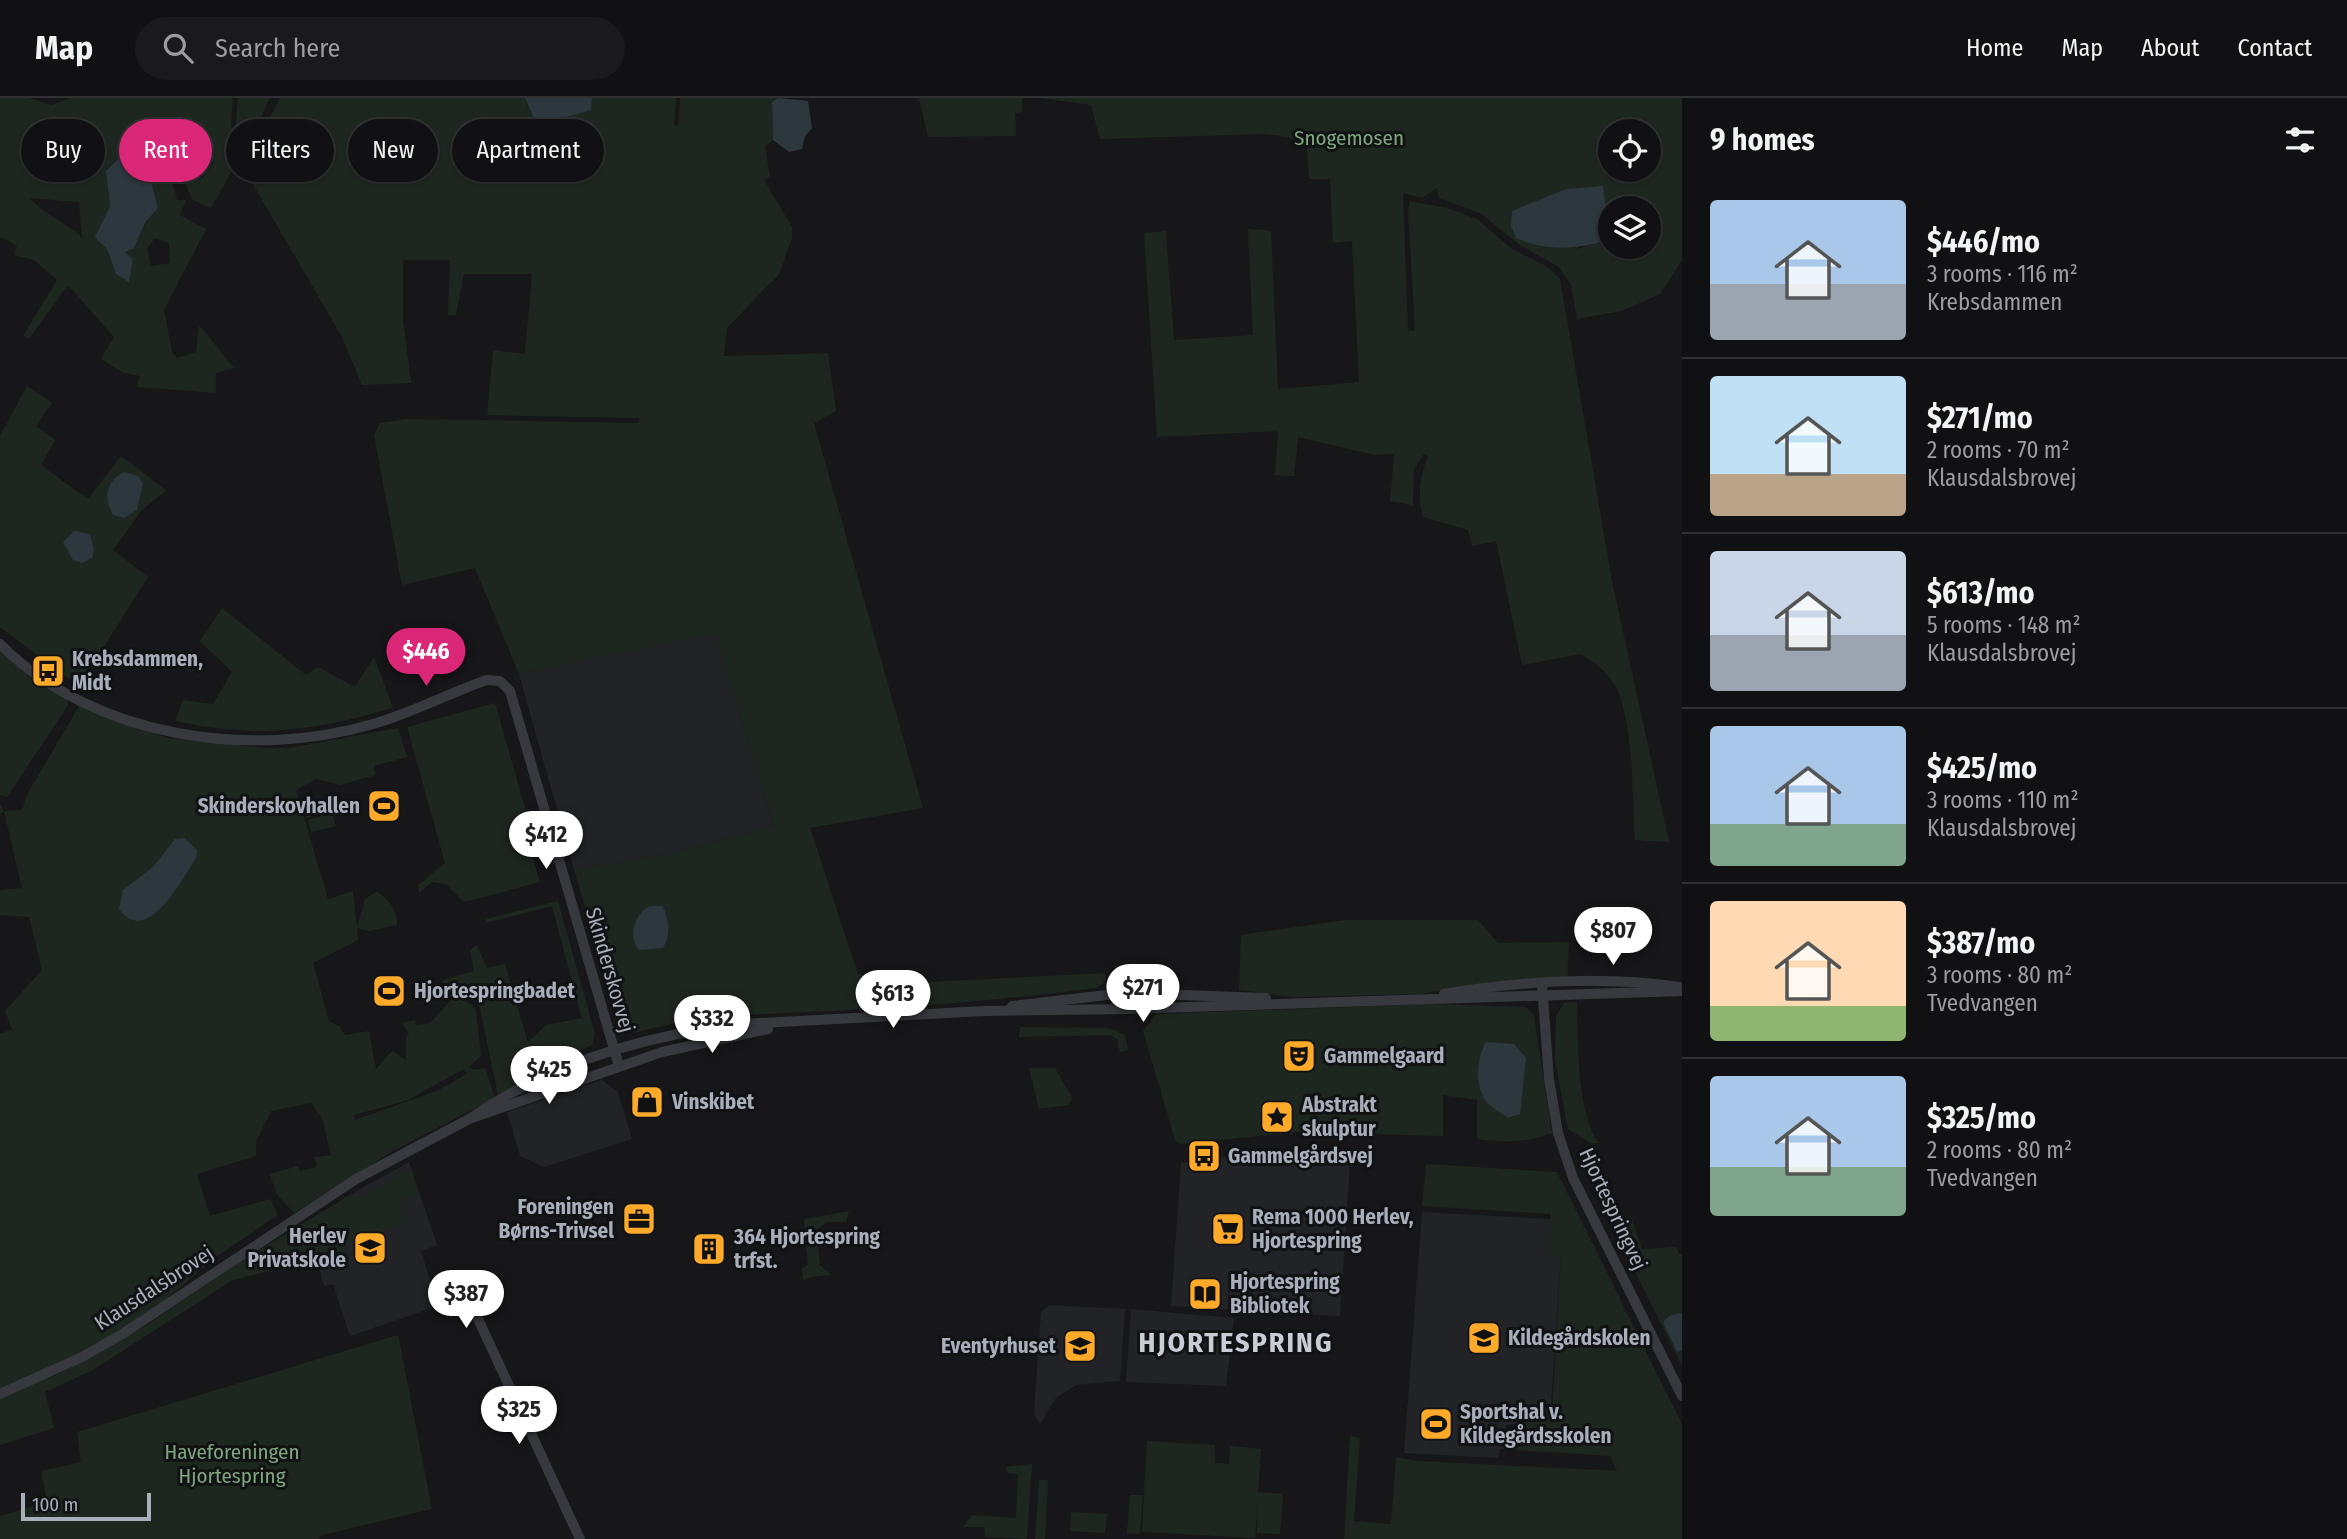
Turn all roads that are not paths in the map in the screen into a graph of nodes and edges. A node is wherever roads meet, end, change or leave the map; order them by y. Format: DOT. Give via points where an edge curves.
graph roads {
  1 [pos="0,644"];
  2 [pos="1542,984"];
  3 [pos="1682,989"];
  4 [pos="1543,997"];
  5 [pos="1423,998"];
  6 [pos="1300,1001"];
  7 [pos="984,1011"];
  8 [pos="800,1023"];
  9 [pos="614,1050"];
  10 [pos="619,1066"];
  11 [pos="469,1119"];
  12 [pos="472,1306"];
  13 [pos="0,1394"];
  14 [pos="1682,1396"];
  15 [pos="580,1539"];
  1 -- 9 [label="street, Skinderskovvej" via="42,677 100,709 168,733 207,738 276,741 333,734 374,724 494,679 510,691"];
  2 -- 3 [label="street, Klausdalsbrovej" via="1641,981"];
  2 -- 4 [label="street, Hjortespringvej"];
  2 -- 5 [label="street, Klausdalsbrovej"];
  3 -- 4 [label="street, Klausdalsbrovej"];
  4 -- 5 [label="street, Klausdalsbrovej"];
  4 -- 14 [label="street, Hjortespringvej" via="1549,1079 1558,1133 1573,1178"];
  5 -- 6 [label="street, Klausdalsbrovej"];
  6 -- 7 [label="street, Klausdalsbrovej"];
  6 -- 7 [label="street, Klausdalsbrovej" via="1225,994 1124,993"];
  7 -- 8 [label="street, Klausdalsbrovej"];
  8 -- 9 [label="street, Klausdalsbrovej" via="705,1028"];
  8 -- 10 [label="street, Klausdalsbrovej" via="725,1037"];
  9 -- 10 [label="street, Skinderskovvej"];
  9 -- 11 [label="street, Klausdalsbrovej" via="547,1074"];
  10 -- 11 [label="street, Klausdalsbrovej"];
  11 -- 13 [label="street, Klausdalsbrovej" via="356,1179 93,1351"];
  12 -- 15 [label="street"];
}
